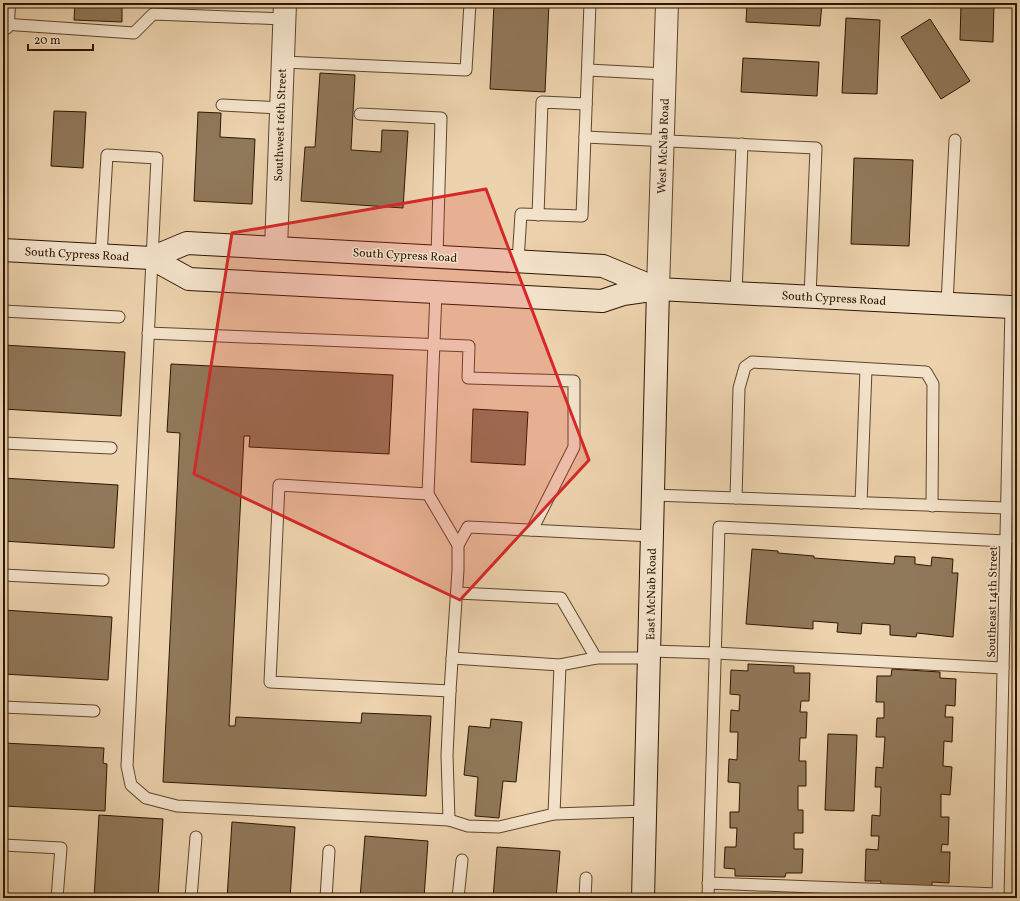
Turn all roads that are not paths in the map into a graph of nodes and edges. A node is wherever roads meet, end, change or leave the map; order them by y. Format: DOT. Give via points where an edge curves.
graph roads {
  1 [pos="4,3"];
  2 [pos="470,3"];
  3 [pos="590,3"];
  4 [pos="668,3"];
  5 [pos="285,11"];
  6 [pos="3,24"];
  7 [pos="283,62"];
  8 [pos="588,70"];
  9 [pos="665,74"];
  10 [pos="586,104"];
  11 [pos="222,105"];
  12 [pos="281,108"];
  13 [pos="360,114"];
  14 [pos="585,137"];
  15 [pos="663,140"];
  16 [pos="955,140"];
  17 [pos="742,144"];
  18 [pos="538,215"];
  19 [pos="276,248"];
  20 [pos="3,250"];
  21 [pos="101,256"];
  22 [pos="437,257"];
  23 [pos="151,258"];
  24 [pos="518,261"];
  25 [pos="658,289"];
  26 [pos="436,292"];
  27 [pos="736,293"];
  28 [pos="810,297"];
  29 [pos="947,304"];
  30 [pos="1015,307"];
  31 [pos="3,311"];
  32 [pos="119,317"];
  33 [pos="148,333"];
  34 [pos="433,345"];
  35 [pos="866,369"];
  36 [pos="3,443"];
  37 [pos="111,448"];
  38 [pos="428,494"];
  39 [pos="653,495"];
  40 [pos="736,498"];
  41 [pos="861,503"];
  42 [pos="932,506"];
  43 [pos="1007,508"];
  44 [pos="532,530"];
  45 [pos="652,536"];
  46 [pos="1006,541"];
  47 [pos="458,545"];
  48 [pos="3,575"];
  49 [pos="103,580"];
  50 [pos="456,593"];
  51 [pos="715,653"];
  52 [pos="649,655"];
  53 [pos="452,658"];
  54 [pos="596,658"];
  55 [pos="560,665"];
  56 [pos="1003,668"];
  57 [pos="450,691"];
  58 [pos="3,707"];
  59 [pos="94,711"];
  60 [pos="645,812"];
  61 [pos="554,814"];
  62 [pos="448,820"];
  63 [pos="196,837"];
  64 [pos="3,845"];
  65 [pos="329,851"];
  66 [pos="462,860"];
  67 [pos="586,878"];
  68 [pos="708,883"];
  69 [pos="998,896"];
  70 [pos="57,898"];
  71 [pos="191,898"];
  72 [pos="326,898"];
  73 [pos="458,898"];
  74 [pos="585,898"];
  75 [pos="643,898"];
  76 [pos="708,898"];
  1 -- 6 [label="street"];
  2 -- 7 [label="lane" via="466,70"];
  3 -- 8 [label="lane"];
  4 -- 9 [label="street, West McNab Road"];
  5 -- 6 [label="lane" via="153,14 134,33"];
  5 -- 7 [label="street, Southwest 16th Street"];
  7 -- 12 [label="street, Southwest 16th Street"];
  8 -- 9 [label="lane"];
  8 -- 10 [label="lane"];
  9 -- 15 [label="street, West McNab Road"];
  10 -- 14 [label="lane"];
  10 -- 18 [label="lane" via="542,102"];
  11 -- 12 [label="lane"];
  12 -- 19 [label="street, Southwest 16th Street"];
  13 -- 22 [label="lane" via="441,118"];
  14 -- 15 [label="lane"];
  14 -- 18 [label="lane" via="582,216"];
  15 -- 17 [label="lane"];
  15 -- 25 [label="street, West McNab Road"];
  16 -- 29 [label="lane"];
  17 -- 27 [label="lane"];
  17 -- 28 [label="lane" via="816,148"];
  18 -- 24 [label="lane" via="520,214"];
  19 -- 22 [label="street, South Cypress Road"];
  19 -- 23 [label="street, South Cypress Road" via="187,243"];
  20 -- 21 [label="street, South Cypress Road"];
  21 -- 23 [label="street, South Cypress Road"];
  21 -- 23 [label="lane" via="107,155 157,158"];
  22 -- 24 [label="street, South Cypress Road"];
  23 -- 26 [label="street, South Cypress Road" via="189,279"];
  23 -- 33 [label="lane"];
  24 -- 25 [label="street, South Cypress Road" via="603,266"];
  25 -- 26 [label="street, South Cypress Road" via="622,294 602,301"];
  25 -- 27 [label="street, South Cypress Road"];
  25 -- 39 [label="street, East McNab Road"];
  26 -- 34 [label="lane"];
  27 -- 28 [label="street, South Cypress Road"];
  28 -- 29 [label="street, South Cypress Road"];
  29 -- 30 [label="street, South Cypress Road"];
  30 -- 43 [label="lane, Southeast 14th Street"];
  31 -- 32 [label="lane"];
  33 -- 34 [label="lane"];
  33 -- 62 [label="lane" via="127,766 131,785 146,798 177,806"];
  34 -- 38 [label="lane"];
  34 -- 44 [label="lane" via="469,346 468,378 574,381 574,447"];
  35 -- 40 [label="lane" via="752,362 745,367 740,388"];
  35 -- 41 [label="lane"];
  35 -- 42 [label="lane" via="926,372 933,384"];
  36 -- 37 [label="lane"];
  38 -- 47 [label="lane"];
  38 -- 57 [label="lane" via="279,485 270,682"];
  39 -- 40 [label="lane"];
  39 -- 45 [label="street, East McNab Road"];
  40 -- 41 [label="lane"];
  41 -- 42 [label="lane"];
  42 -- 43 [label="lane"];
  43 -- 46 [label="lane, Southeast 14th Street"];
  44 -- 45 [label="lane"];
  44 -- 47 [label="lane" via="468,527"];
  45 -- 52 [label="street, East McNab Road"];
  46 -- 51 [label="lane" via="719,527"];
  46 -- 56 [label="lane, Southeast 14th Street"];
  47 -- 50 [label="lane"];
  48 -- 49 [label="lane"];
  50 -- 53 [label="lane"];
  50 -- 54 [label="lane" via="561,598"];
  51 -- 52 [label="lane"];
  51 -- 56 [label="lane"];
  51 -- 68 [label="lane"];
  52 -- 54 [label="lane"];
  52 -- 60 [label="street, East McNab Road"];
  53 -- 55 [label="lane"];
  53 -- 57 [label="lane"];
  54 -- 55 [label="lane"];
  55 -- 61 [label="lane"];
  56 -- 69 [label="lane, Southeast 14th Street"];
  57 -- 62 [label="lane" via="447,755"];
  58 -- 59 [label="lane"];
  60 -- 61 [label="lane"];
  60 -- 75 [label="street, East McNab Road"];
  61 -- 62 [label="lane" via="499,827 468,826"];
  63 -- 71 [label="lane"];
  64 -- 70 [label="lane" via="61,848"];
  65 -- 72 [label="lane"];
  66 -- 73 [label="lane"];
  67 -- 74 [label="lane"];
  68 -- 69 [label="lane"];
  68 -- 76 [label="lane"];
}
